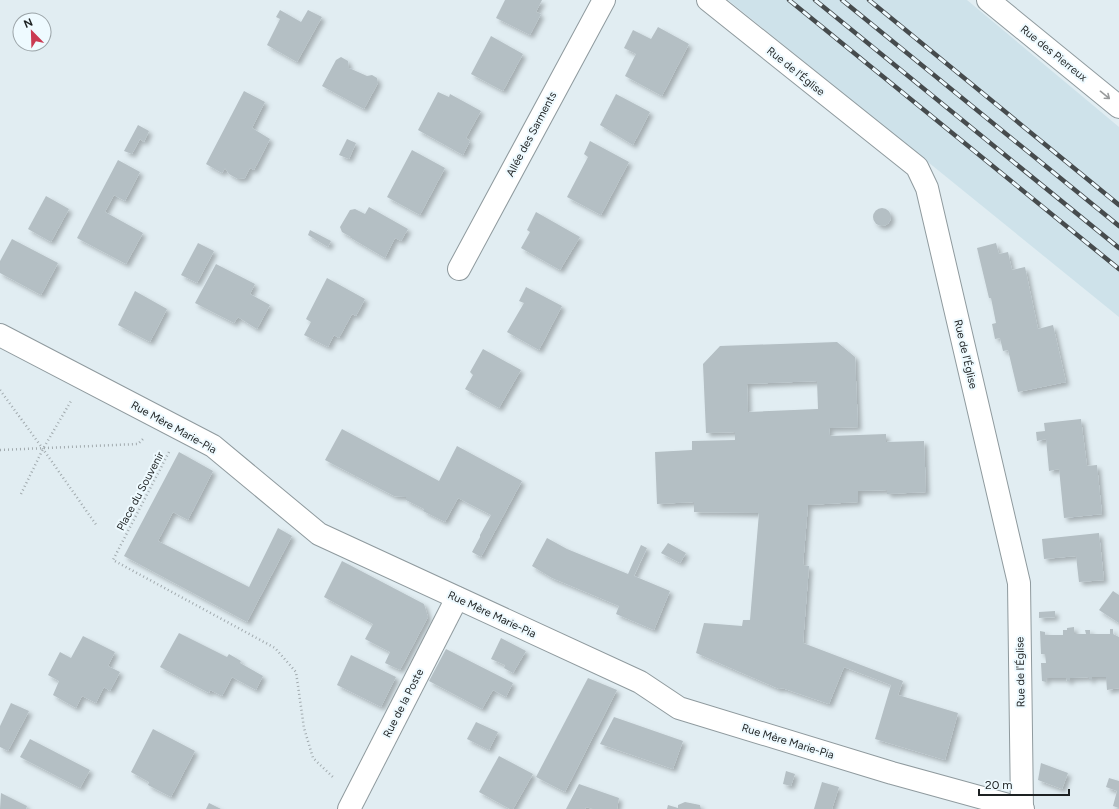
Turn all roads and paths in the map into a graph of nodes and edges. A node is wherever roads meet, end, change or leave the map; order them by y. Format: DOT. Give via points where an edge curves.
graph roads {
  1 [pos="604,0"];
  2 [pos="708,0"];
  3 [pos="988,0"];
  4 [pos="1119,107"];
  5 [pos="458,269"];
  6 [pos="0,335"];
  7 [pos="84,379"];
  8 [pos="0,390"];
  9 [pos="160,418"];
  10 [pos="181,429"];
  11 [pos="43,449"];
  12 [pos="0,450"];
  13 [pos="21,494"];
  14 [pos="97,526"];
  15 [pos="457,598"];
  16 [pos="352,803"];
  17 [pos="1023,809"];
  1 -- 5 [label="street, Allée des Sarments"];
  2 -- 17 [label="street, Rue de l'Église" via="917,167 927,188 1019,583"];
  3 -- 4 [label="street, Rue des Pierreux, one-way"];
  6 -- 7 [label="street, Rue Mère Marie-Pia"];
  7 -- 9 [label="street, Rue Mère Marie-Pia"];
  7 -- 11 [label="path"];
  8 -- 11 [label="path"];
  9 -- 10 [label="street, Rue Mère Marie-Pia"];
  9 -- 11 [label="path" via="138,444"];
  10 -- 15 [label="street, Rue Mère Marie-Pia" via="213,446 319,534"];
  10 -- 16 [label="path, Place du Souvenir" via="113,560 275,648 296,672 304,728 313,758"];
  11 -- 12 [label="path"];
  11 -- 13 [label="path"];
  11 -- 14 [label="path"];
  15 -- 16 [label="street, Rue de la Poste"];
  15 -- 17 [label="street, Rue Mère Marie-Pia" via="640,682 679,708 892,773"];
}
